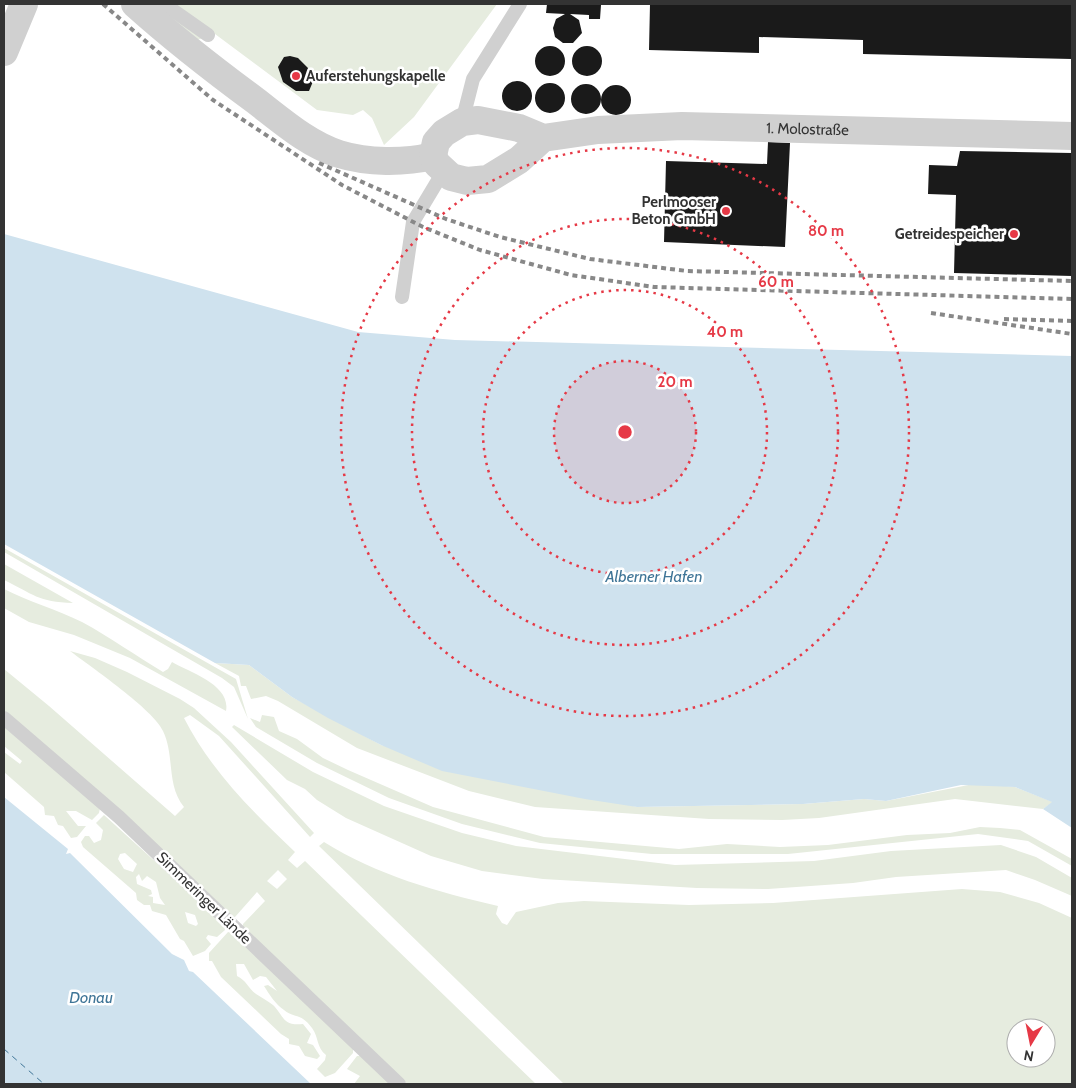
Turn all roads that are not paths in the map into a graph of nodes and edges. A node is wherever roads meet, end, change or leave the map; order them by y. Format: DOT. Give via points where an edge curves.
graph roads {
  1 [pos="24,4"];
  2 [pos="135,4"];
  3 [pos="164,4"];
  4 [pos="520,4"];
  5 [pos="208,35"];
  6 [pos="4,52"];
  7 [pos="462,122"];
  8 [pos="1072,136"];
  9 [pos="543,138"];
  10 [pos="438,164"];
  11 [pos="402,297"];
  12 [pos="4,718"];
  13 [pos="399,1084"];
  1 -- 6 [label="street"];
  2 -- 10 [label="street" via="180,44 305,138 339,154"];
  3 -- 5 [label="lane"];
  4 -- 7 [label="lane" via="473,79"];
  7 -- 9 [label="street" via="498,123"];
  7 -- 10 [label="street" via="436,142"];
  8 -- 9 [label="street, 1. Molostraße" via="682,126 598,130"];
  9 -- 10 [label="street" via="519,160 488,179 467,181"];
  10 -- 11 [label="lane" via="413,222"];
  12 -- 13 [label="lane, Simmeringer Lände" via="119,817"];
}
